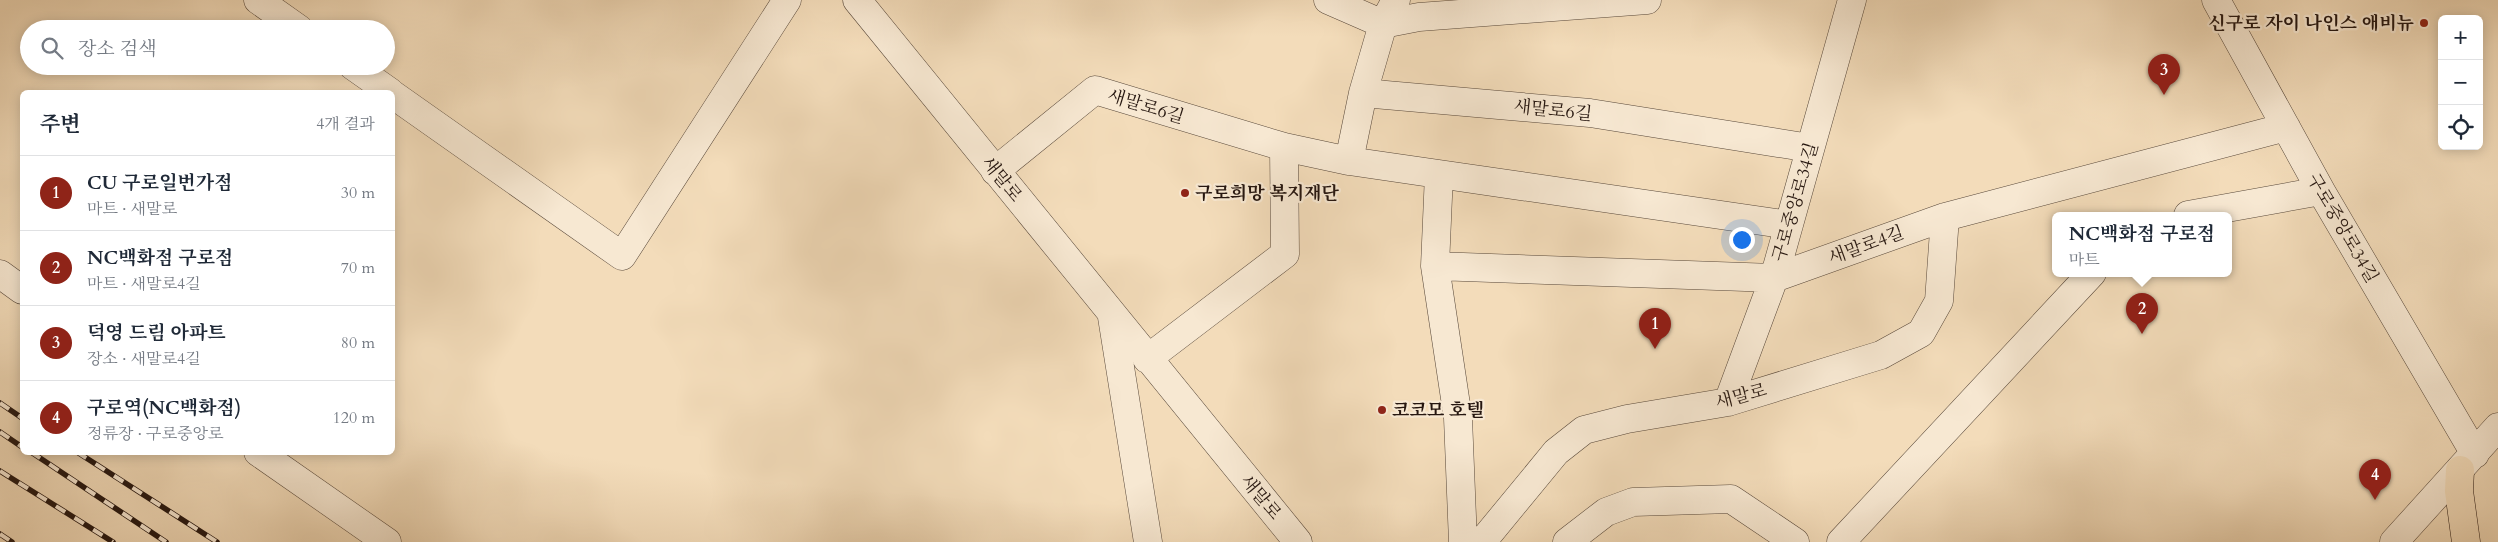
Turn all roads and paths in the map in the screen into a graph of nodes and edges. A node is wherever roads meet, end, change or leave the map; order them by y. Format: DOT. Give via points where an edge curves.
graph roads {
  1 [pos="258,0"];
  2 [pos="787,0"];
  3 [pos="857,0"];
  4 [pos="1328,0"];
  5 [pos="1396,0"];
  6 [pos="1647,0"];
  7 [pos="1852,0"];
  8 [pos="2216,0"];
  9 [pos="286,20"];
  10 [pos="1383,24"];
  11 [pos="366,75"];
  12 [pos="387,90"];
  13 [pos="1363,92"];
  14 [pos="395,96"];
  15 [pos="2286,127"];
  16 [pos="1284,147"];
  17 [pos="1810,148"];
  18 [pos="1349,162"];
  19 [pos="995,171"];
  20 [pos="1439,174"];
  21 [pos="2321,191"];
  22 [pos="2205,212"];
  23 [pos="1945,217"];
  24 [pos="1789,225"];
  25 [pos="1435,266"];
  26 [pos="0,274"];
  27 [pos="2088,277"];
  28 [pos="1774,278"];
  29 [pos="20,289"];
  30 [pos="1112,315"];
  31 [pos="1147,359"];
  32 [pos="1728,402"];
  33 [pos="2498,428"];
  34 [pos="262,455"];
  35 [pos="2468,462"];
  36 [pos="387,542"];
  37 [pos="1148,542"];
  38 [pos="1298,542"];
  39 [pos="1463,542"];
  40 [pos="1482,542"];
  41 [pos="1567,542"];
  42 [pos="1795,542"];
  43 [pos="1841,542"];
  44 [pos="2394,542"];
  45 [pos="2466,542"];
  1 -- 9 [label="street"];
  2 -- 14 [label="street" via="622,256"];
  3 -- 19 [label="street, 새말로"];
  4 -- 10 [label="street"];
  5 -- 10 [label="street"];
  6 -- 10 [label="street" via="1419,17"];
  7 -- 17 [label="street, 구로중앙로34길"];
  8 -- 15 [label="street, 구로중앙로34길"];
  10 -- 13 [label="street"];
  11 -- 12 [label="street"];
  13 -- 17 [label="street, 새말로6길" via="1590,113"];
  13 -- 18 [label="street"];
  15 -- 21 [label="street, 구로중앙로34길"];
  15 -- 23 [label="street, 새말로4길"];
  16 -- 18 [label="street, 새말로6길"];
  16 -- 19 [label="street, 새말로6길" via="1095,90"];
  16 -- 31 [label="street" via="1285,254"];
  17 -- 24 [label="street, 구로중앙로34길"];
  18 -- 20 [label="street, 새말로6길"];
  19 -- 30 [label="street, 새말로"];
  20 -- 24 [label="street, 새말로6길"];
  20 -- 25 [label="street"];
  21 -- 22 [label="street"];
  21 -- 35 [label="street, 구로중앙로34길"];
  23 -- 28 [label="street, 새말로4길"];
  23 -- 32 [label="street, 새말로" via="1939,301 1921,333 1881,354"];
  24 -- 28 [label="street, 구로중앙로34길"];
  25 -- 28 [label="street, 새말로4길"];
  25 -- 39 [label="street" via="1458,418"];
  26 -- 29 [label="street"];
  27 -- 43 [label="street"];
  28 -- 32 [label="street, 구로중앙로34길"];
  30 -- 31 [label="street, 새말로"];
  30 -- 37 [label="street"];
  31 -- 38 [label="street, 새말로"];
  32 -- 40 [label="street, 새말로" via="1627,419 1584,430 1556,452"];
  33 -- 35 [label="street"];
  34 -- 36 [label="street"];
  35 -- 44 [label="street"];
  35 -- 45 [label="main road" via="2459,491"];
  41 -- 42 [label="street" via="1606,512 1632,502 1730,499"];
}
